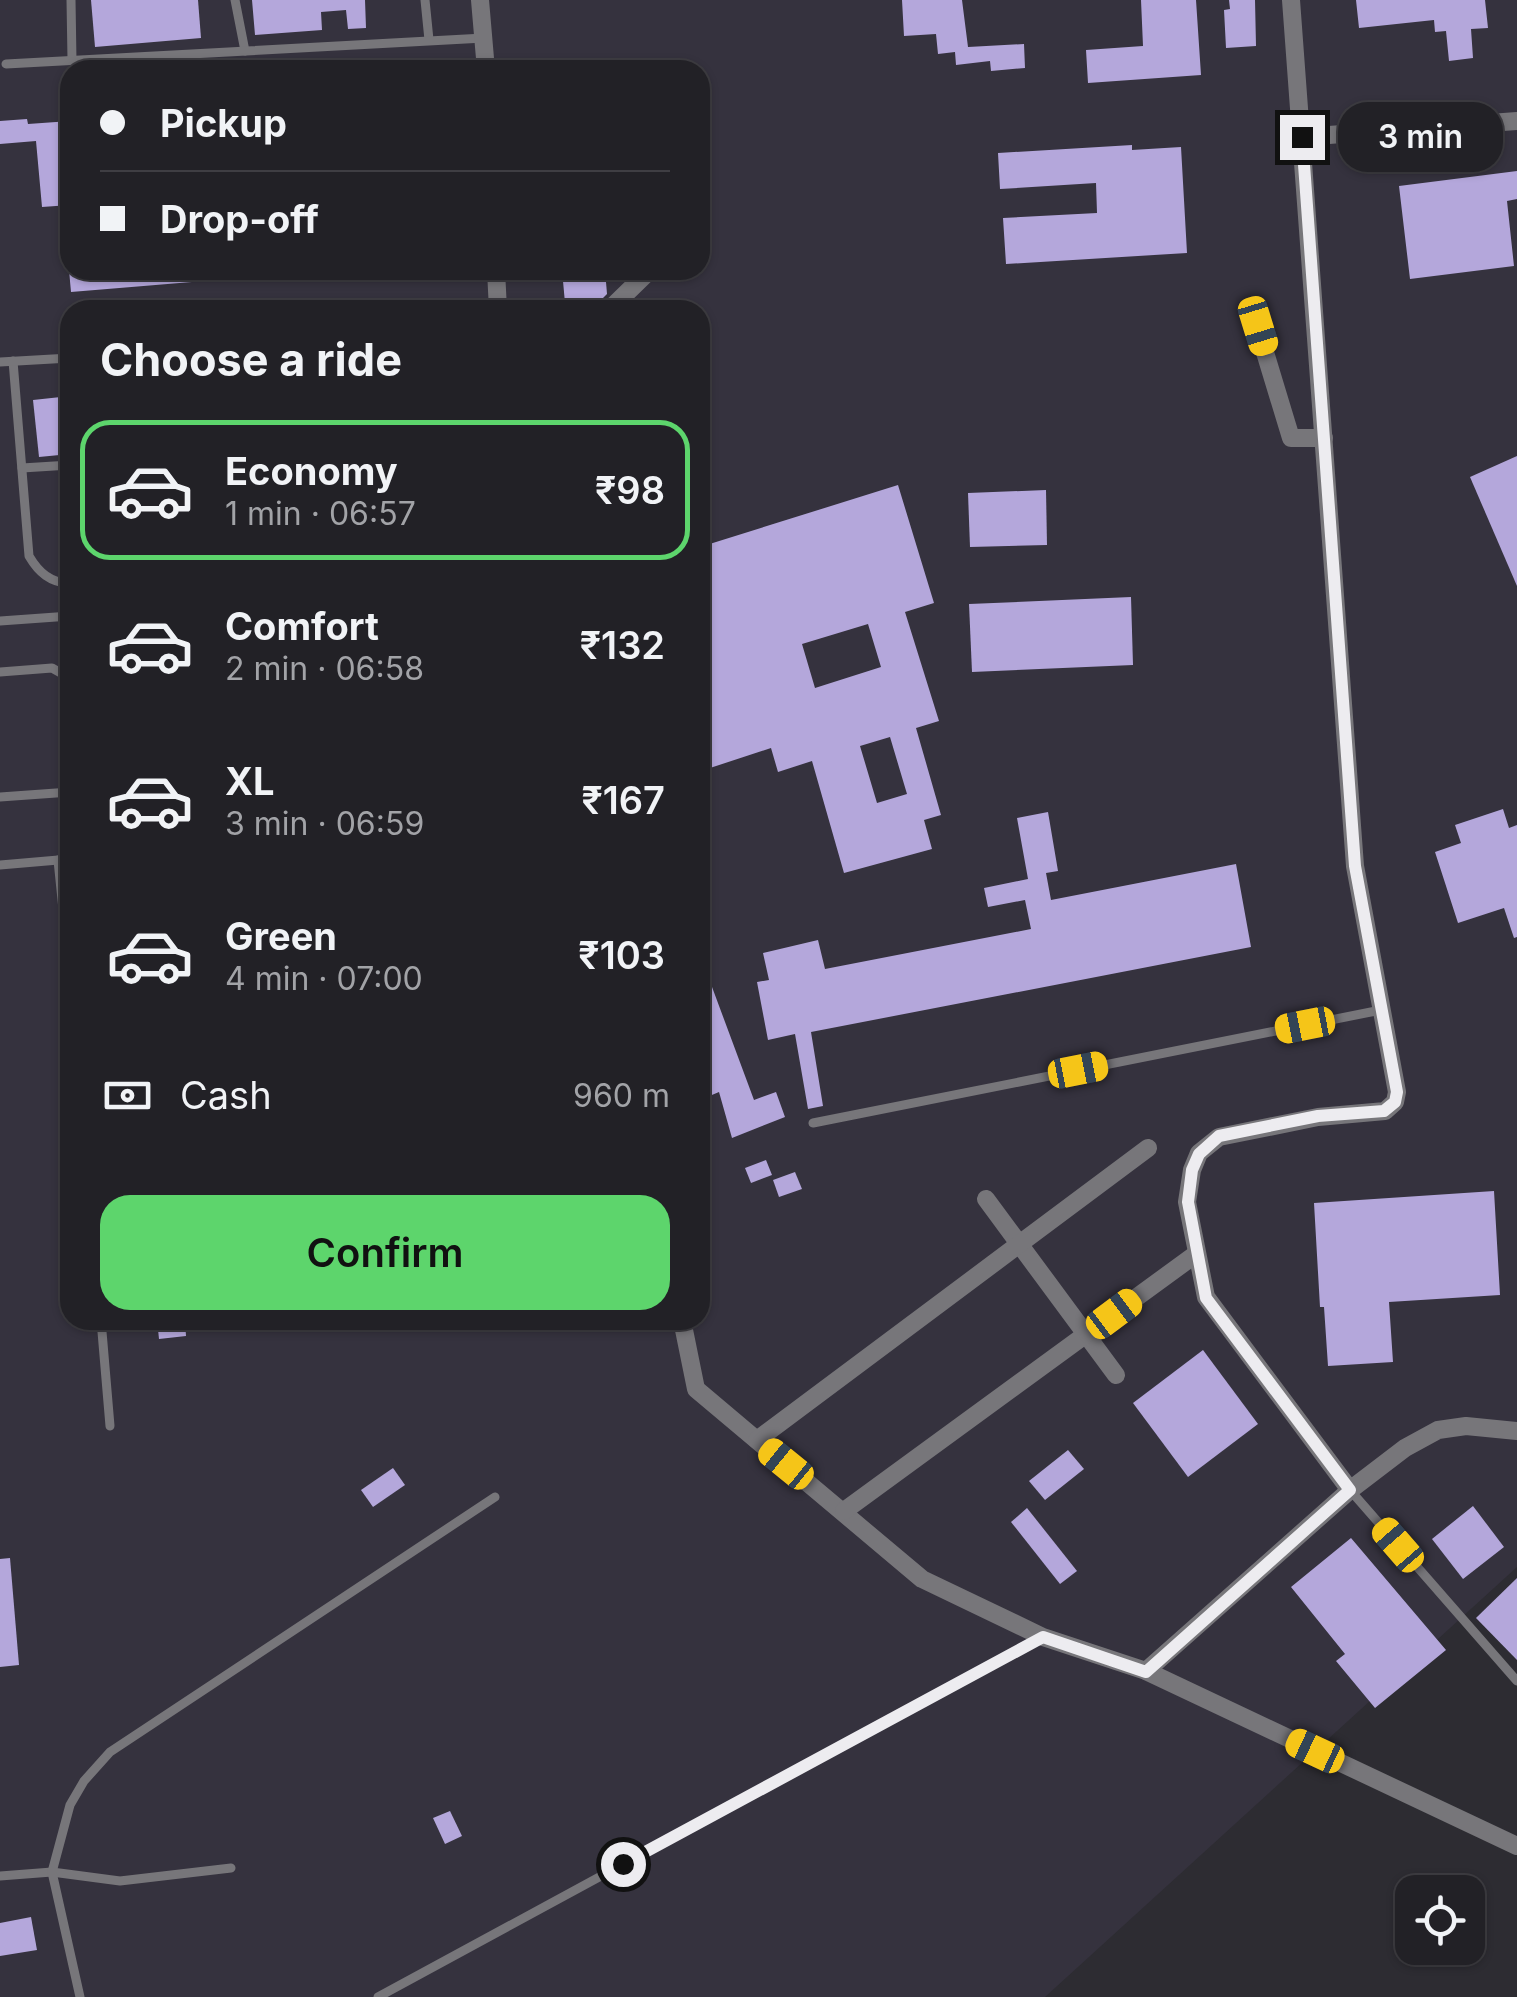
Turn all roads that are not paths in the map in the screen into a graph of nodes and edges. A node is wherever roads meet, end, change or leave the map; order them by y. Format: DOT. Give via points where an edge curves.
graph roads {
  1 [pos="71,0"];
  2 [pos="235,0"];
  3 [pos="424,0"];
  4 [pos="480,0"];
  5 [pos="1291,0"];
  6 [pos="484,38"];
  7 [pos="429,40"];
  8 [pos="245,51"];
  9 [pos="72,60"];
  10 [pos="485,60"];
  11 [pos="60,61"];
  12 [pos="6,64"];
  13 [pos="1517,121"];
  14 [pos="1302,137"];
  15 [pos="640,280"];
  16 [pos="619,300"];
  17 [pos="1258,326"];
  18 [pos="60,359"];
  19 [pos="13,361"];
  20 [pos="0,362"];
  21 [pos="1324,438"];
  22 [pos="60,466"];
  23 [pos="22,468"];
  24 [pos="60,582"];
  25 [pos="60,617"];
  26 [pos="0,621"];
  27 [pos="0,672"];
  28 [pos="60,672"];
  29 [pos="60,793"];
  30 [pos="0,797"];
  31 [pos="58,860"];
  32 [pos="0,865"];
  33 [pos="60,880"];
  34 [pos="1381,1010"];
  35 [pos="813,1123"];
  36 [pos="1148,1148"];
  37 [pos="986,1198"];
  38 [pos="1020,1243"];
  39 [pos="1196,1254"];
  40 [pos="102,1330"];
  41 [pos="681,1330"];
  42 [pos="1086,1334"];
  43 [pos="1116,1375"];
  44 [pos="110,1426"];
  45 [pos="1517,1431"];
  46 [pos="757,1440"];
  47 [pos="1350,1490"];
  48 [pos="494,1497"];
  49 [pos="844,1511"];
  50 [pos="1043,1637"];
  51 [pos="1146,1672"];
  52 [pos="1517,1682"];
  53 [pos="1517,1846"];
  54 [pos="231,1868"];
  55 [pos="52,1872"];
  56 [pos="0,1876"];
  57 [pos="80,1997"];
  58 [pos="378,1997"];
  1 -- 9 [label="lane"];
  2 -- 8 [label="lane"];
  3 -- 7 [label="lane"];
  4 -- 6 [label="street"];
  5 -- 14 [label="street"];
  6 -- 7 [label="lane"];
  6 -- 10 [label="street"];
  7 -- 8 [label="lane"];
  8 -- 9 [label="lane"];
  11 -- 12 [label="lane"];
  13 -- 14 [label="street"];
  14 -- 21 [label="street"];
  15 -- 16 [label="street"];
  17 -- 21 [label="street" via="1292,438"];
  18 -- 19 [label="lane"];
  19 -- 20 [label="lane"];
  19 -- 23 [label="lane"];
  21 -- 34 [label="street" via="1355,866"];
  22 -- 23 [label="lane"];
  23 -- 24 [label="lane" via="29,556 38,570"];
  25 -- 26 [label="lane"];
  27 -- 28 [label="lane"];
  29 -- 30 [label="lane"];
  31 -- 32 [label="lane"];
  31 -- 33 [label="lane"];
  34 -- 35 [label="lane"];
  34 -- 39 [label="street" via="1395,1102 1384,1111 1219,1136 1192,1170 1188,1202"];
  36 -- 38 [label="street"];
  37 -- 38 [label="street"];
  38 -- 42 [label="street"];
  38 -- 46 [label="street"];
  39 -- 42 [label="street"];
  39 -- 47 [label="street" via="1206,1298"];
  40 -- 44 [label="lane"];
  41 -- 46 [label="street" via="696,1389"];
  42 -- 43 [label="street"];
  42 -- 49 [label="street"];
  45 -- 47 [label="street" via="1438,1430"];
  46 -- 49 [label="street"];
  47 -- 51 [label="street"];
  47 -- 52 [label="lane"];
  48 -- 55 [label="lane" via="110,1752 70,1805"];
  49 -- 50 [label="street" via="922,1579"];
  50 -- 51 [label="street"];
  50 -- 58 [label="lane"];
  51 -- 53 [label="street"];
  54 -- 55 [label="lane" via="120,1881"];
  55 -- 56 [label="lane"];
  55 -- 57 [label="lane"];
}
